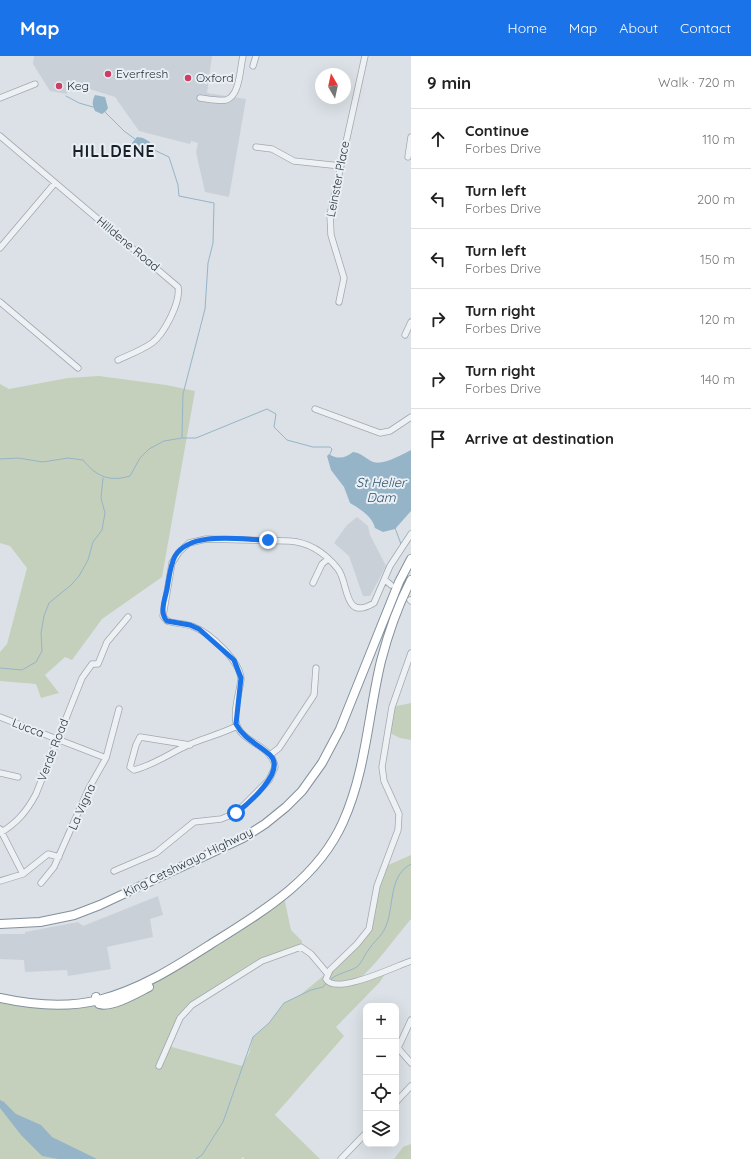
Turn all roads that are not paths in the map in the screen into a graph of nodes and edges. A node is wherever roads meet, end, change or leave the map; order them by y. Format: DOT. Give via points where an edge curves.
graph roads {
  1 [pos="243,56"];
  2 [pos="256,56"];
  3 [pos="365,56"];
  4 [pos="253,66"];
  5 [pos="35,84"];
  6 [pos="0,98"];
  7 [pos="200,98"];
  8 [pos="0,136"];
  9 [pos="411,137"];
  10 [pos="256,147"];
  11 [pos="408,157"];
  12 [pos="341,166"];
  13 [pos="55,182"];
  14 [pos="0,248"];
  15 [pos="0,302"];
  16 [pos="339,302"];
  17 [pos="411,322"];
  18 [pos="405,335"];
  19 [pos="118,360"];
  20 [pos="78,368"];
  21 [pos="315,409"];
  22 [pos="411,418"];
  23 [pos="411,534"];
  24 [pos="411,558"];
  25 [pos="328,559"];
  26 [pos="385,580"];
  27 [pos="411,580"];
  28 [pos="312,583"];
  29 [pos="391,585"];
  30 [pos="128,617"];
  31 [pos="411,653"];
  32 [pos="316,668"];
  33 [pos="119,709"];
  34 [pos="0,717"];
  35 [pos="237,726"];
  36 [pos="56,739"];
  37 [pos="190,745"];
  38 [pos="270,755"];
  39 [pos="106,758"];
  40 [pos="0,773"];
  41 [pos="18,777"];
  42 [pos="1,832"];
  43 [pos="59,857"];
  44 [pos="114,871"];
  45 [pos="23,874"];
  46 [pos="0,881"];
  47 [pos="41,883"];
  48 [pos="0,924"];
  49 [pos="411,961"];
  50 [pos="327,973"];
  51 [pos="0,998"];
  52 [pos="411,1020"];
  53 [pos="399,1043"];
  54 [pos="399,1049"];
  55 [pos="411,1063"];
  56 [pos="159,1066"];
  57 [pos="411,1086"];
  58 [pos="399,1099"];
  59 [pos="363,1136"];
  60 [pos="341,1159"];
  1 -- 7 [label="street" via="232,96 225,100"];
  2 -- 4 [label="street"];
  3 -- 12 [label="street, Leinster Place"];
  5 -- 6 [label="street"];
  8 -- 13 [label="street, Hilldene Road"];
  9 -- 11 [label="street"];
  10 -- 12 [label="street" via="272,149 294,160"];
  12 -- 16 [label="street, Leinster Place" via="330,224 344,278"];
  13 -- 14 [label="street"];
  13 -- 19 [label="street, Hilldene Road" via="178,287 177,302 159,336 151,344"];
  15 -- 20 [label="street"];
  17 -- 18 [label="street"];
  21 -- 22 [label="street" via="380,433 390,431"];
  23 -- 26 [label="street" via="390,566"];
  24 -- 48 [label="highway, King Cetshwayo Highway" via="333,744 302,791 286,807 242,839 100,905 74,915 40,922"];
  25 -- 26 [label="street" via="341,574 347,598 358,607 364,608 374,603"];
  25 -- 28 [label="street" via="322,564"];
  25 -- 35 [label="street" via="312,547 294,541 210,539 190,543 174,558 163,616 171,622 199,629 234,660 241,678"];
  26 -- 29 [label="street"];
  27 -- 51 [label="highway" via="386,643 353,797 330,846 306,875 275,903 140,986 96,998 46,1004"];
  30 -- 36 [label="street, Verde Road" via="107,642 98,664 90,666 82,678"];
  31 -- 50 [label="street" via="392,707 382,766 384,781 399,814 398,830 378,882 369,929"];
  32 -- 38 [label="street" via="314,695 279,748"];
  33 -- 39 [label="street, La Vigna"];
  34 -- 36 [label="street, Lucca"];
  35 -- 37 [label="street"];
  35 -- 38 [label="street"];
  36 -- 39 [label="street"];
  36 -- 42 [label="street, Verde Road" via="36,794 27,810 15,823"];
  37 -- 37 [label="street" via="147,766 134,770 130,768 140,737"];
  38 -- 44 [label="street" via="275,767 271,777 236,813 221,819 194,822 156,854"];
  39 -- 43 [label="street, La Vigna" via="89,788"];
  40 -- 41 [label="street"];
  42 -- 45 [label="street"];
  43 -- 45 [label="street" via="53,854 46,855"];
  43 -- 47 [label="street, La Vigna"];
  45 -- 46 [label="street"];
  49 -- 50 [label="street" via="340,985 330,983"];
  50 -- 56 [label="street" via="311,954 301,947 262,961 184,1012"];
  52 -- 53 [label="street"];
  54 -- 55 [label="street"];
  57 -- 58 [label="street"];
  59 -- 60 [label="street"];
}
